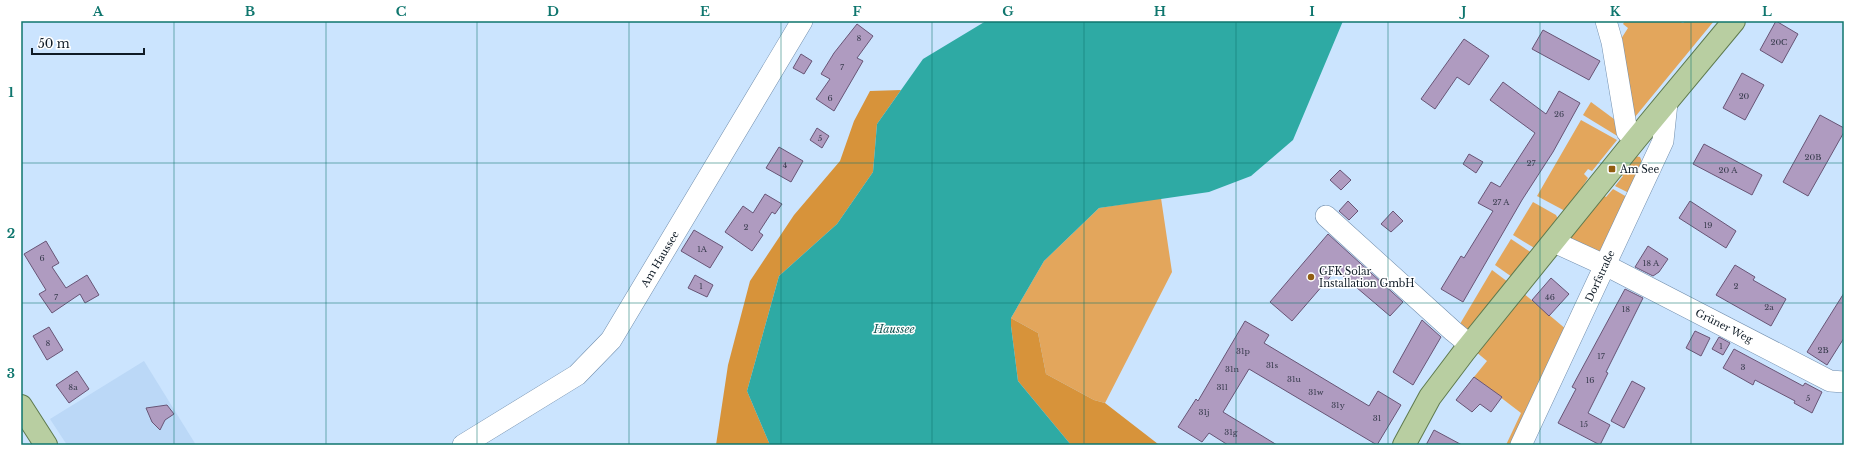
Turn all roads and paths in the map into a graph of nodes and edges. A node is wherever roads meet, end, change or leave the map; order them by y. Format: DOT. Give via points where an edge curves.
graph roads {
  1 [pos="802,21"];
  2 [pos="1606,21"];
  3 [pos="1734,21"];
  4 [pos="1667,103"];
  5 [pos="1636,138"];
  6 [pos="1326,216"];
  7 [pos="1554,242"];
  8 [pos="1606,265"];
  9 [pos="1470,345"];
  10 [pos="1844,382"];
  11 [pos="21,406"];
  12 [pos="46,445"];
  13 [pos="463,445"];
  14 [pos="1404,445"];
  15 [pos="1521,445"];
  1 -- 13 [label="street, Am Haussee" via="611,340 577,375"];
  2 -- 5 [label="street" via="1627,132"];
  3 -- 4 [label="main road"];
  4 -- 5 [label="main road"];
  4 -- 8 [label="street, Dorfstraße" via="1662,141"];
  5 -- 7 [label="main road"];
  6 -- 9 [label="street"];
  7 -- 8 [label="street, Grüner Weg"];
  7 -- 9 [label="main road"];
  8 -- 10 [label="street, Grüner Weg" via="1830,381"];
  8 -- 15 [label="street, Dorfstraße"];
  9 -- 14 [label="main road" via="1430,397"];
  11 -- 12 [label="main road"];
}
